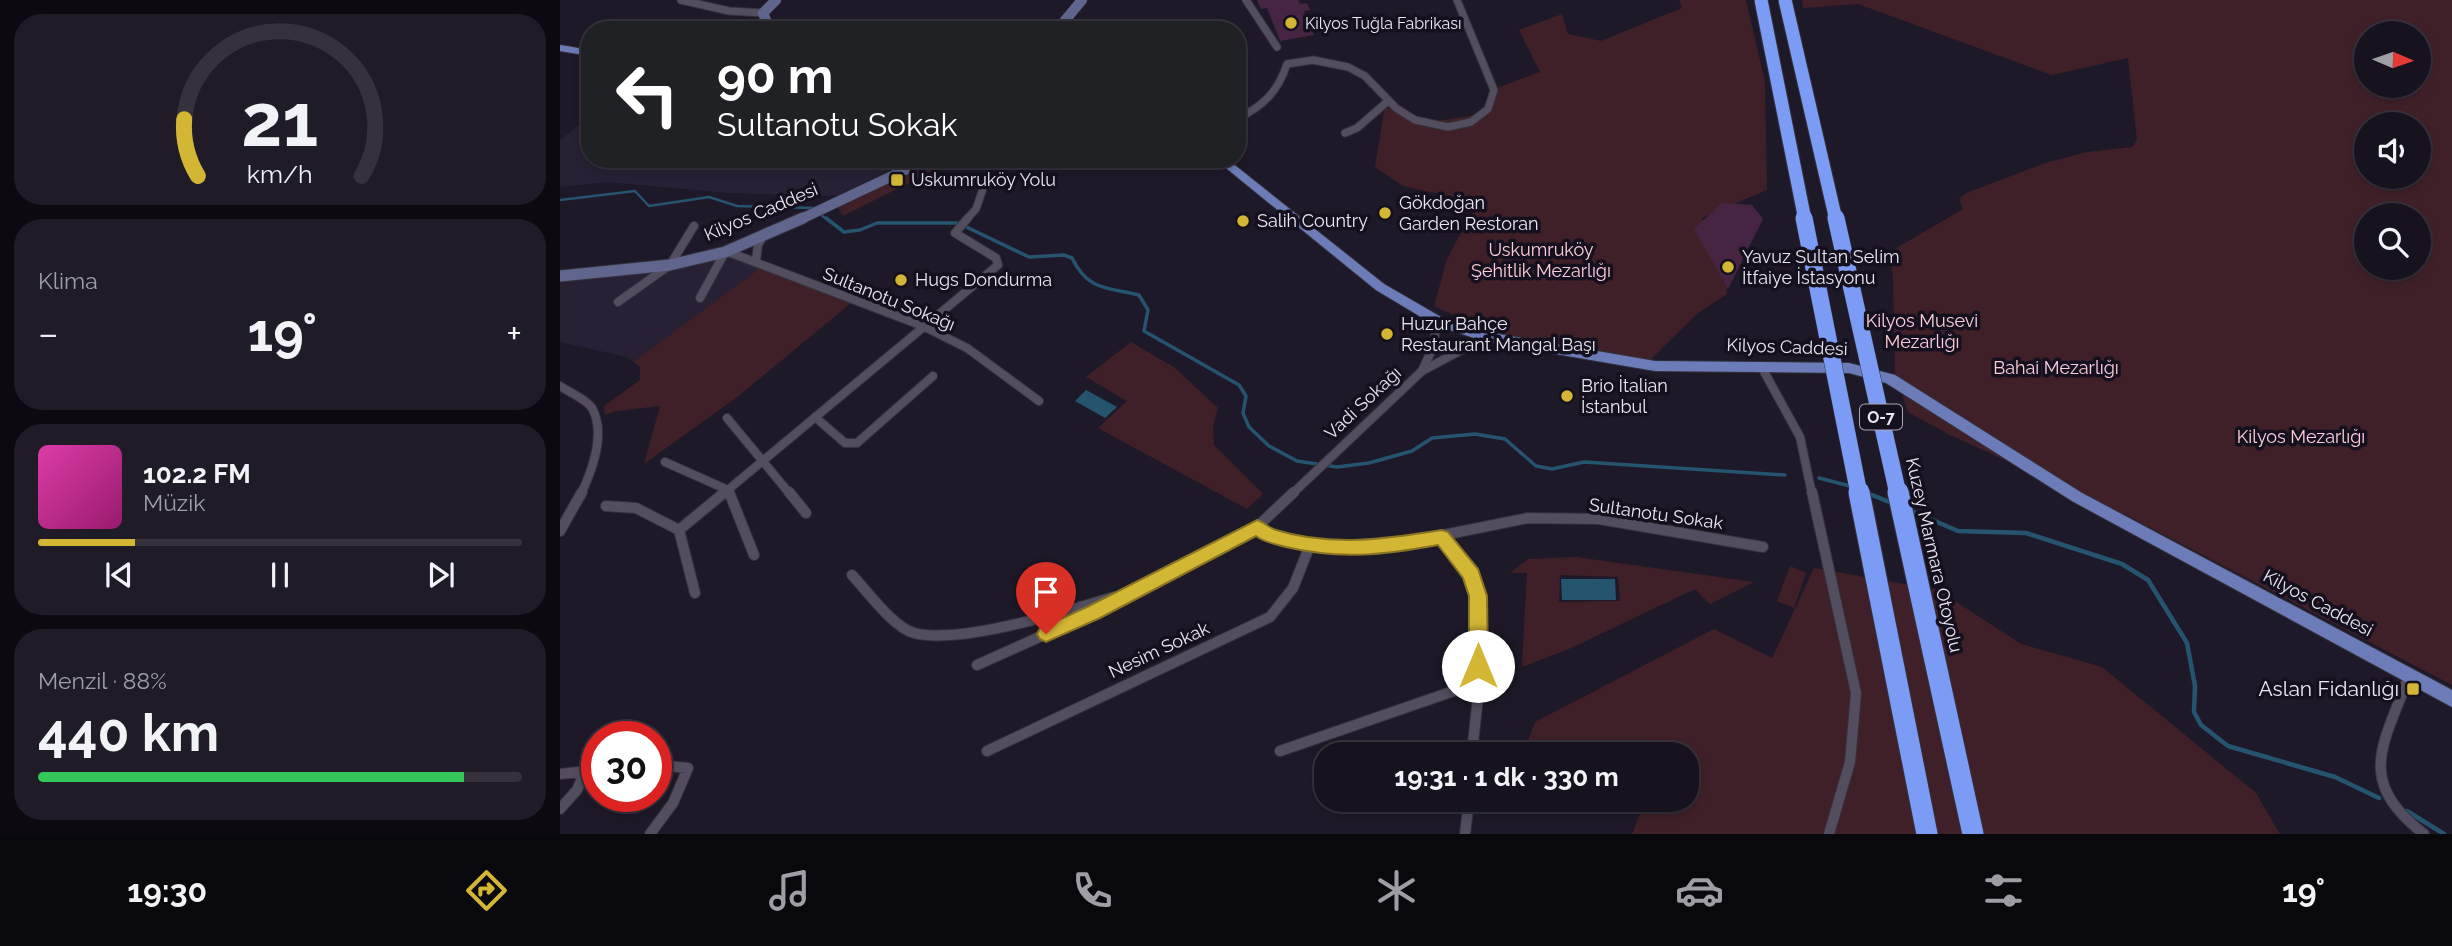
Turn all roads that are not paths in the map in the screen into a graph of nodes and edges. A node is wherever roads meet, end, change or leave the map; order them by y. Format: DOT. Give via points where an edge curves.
graph roads {
  1 [pos="681,0"];
  2 [pos="776,0"];
  3 [pos="1082,0"];
  4 [pos="1247,0"];
  5 [pos="1457,0"];
  6 [pos="1761,0"];
  7 [pos="1785,0"];
  8 [pos="763,13"];
  9 [pos="766,21"];
  10 [pos="1064,21"];
  11 [pos="560,41"];
  12 [pos="581,44"];
  13 [pos="1277,47"];
  14 [pos="560,48"];
  15 [pos="581,52"];
  16 [pos="1388,101"];
  17 [pos="1246,113"];
  18 [pos="1345,133"];
  19 [pos="909,168"];
  20 [pos="1231,168"];
  21 [pos="988,174"];
  22 [pos="694,226"];
  23 [pos="762,238"];
  24 [pos="725,252"];
  25 [pos="756,261"];
  26 [pos="670,264"];
  27 [pos="560,276"];
  28 [pos="700,298"];
  29 [pos="618,302"];
  30 [pos="1436,320"];
  31 [pos="923,326"];
  32 [pos="1486,337"];
  33 [pos="1761,366"];
  34 [pos="1422,372"];
  35 [pos="933,376"];
  36 [pos="560,386"];
  37 [pos="1039,401"];
  38 [pos="815,417"];
  39 [pos="727,418"];
  40 [pos="764,460"];
  41 [pos="665,462"];
  42 [pos="728,490"];
  43 [pos="606,506"];
  44 [pos="806,513"];
  45 [pos="1257,527"];
  46 [pos="679,530"];
  47 [pos="560,531"];
  48 [pos="1442,537"];
  49 [pos="1310,545"];
  50 [pos="1763,547"];
  51 [pos="754,555"];
  52 [pos="852,575"];
  53 [pos="695,593"];
  54 [pos="1119,597"];
  55 [pos="977,664"];
  56 [pos="2409,676"];
  57 [pos="1477,683"];
  58 [pos="2452,699"];
  59 [pos="1473,742"];
  60 [pos="987,751"];
  61 [pos="1279,751"];
  62 [pos="672,766"];
  63 [pos="581,772"];
  64 [pos="560,774"];
  65 [pos="581,786"];
  66 [pos="672,807"];
  67 [pos="560,808"];
  68 [pos="668,812"];
  69 [pos="1468,812"];
  70 [pos="650,834"];
  71 [pos="1465,834"];
  72 [pos="1829,834"];
  73 [pos="1927,834"];
  74 [pos="1973,834"];
  75 [pos="2424,834"];
  1 -- 8 [label="street"];
  2 -- 8 [label="street"];
  3 -- 10 [label="main road"];
  4 -- 13 [label="street"];
  5 -- 16 [label="street" via="1494,90 1493,104 1469,123 1428,126 1410,120"];
  6 -- 73 [label="highway, O-7, bridge"];
  7 -- 74 [label="highway, Kuzey Marmara Otoyolu / O-7, bridge"];
  8 -- 9 [label="street"];
  11 -- 12 [label="main road"];
  14 -- 15 [label="main road"];
  16 -- 17 [label="street" via="1357,70 1300,60 1287,64 1274,95"];
  16 -- 18 [label="street"];
  19 -- 23 [label="street, Kilyos Caddesi"];
  20 -- 30 [label="main road, Kilyos Caddesi" via="1380,287"];
  21 -- 31 [label="street" via="976,209 955,233 996,258 998,265"];
  22 -- 26 [label="street"];
  23 -- 24 [label="street, Kilyos Caddesi"];
  23 -- 25 [label="street"];
  24 -- 25 [label="street, Sultanotu Sokağı"];
  24 -- 26 [label="street, Kilyos Caddesi"];
  24 -- 28 [label="street"];
  25 -- 31 [label="street, Sultanotu Sokağı"];
  26 -- 27 [label="street, Kilyos Caddesi"];
  26 -- 29 [label="street"];
  30 -- 32 [label="main road, Kilyos Caddesi"];
  30 -- 34 [label="street, Vadi Sokağı" via="1434,345"];
  31 -- 37 [label="street, Sultanotu Sokağı" via="967,348"];
  31 -- 38 [label="street"];
  32 -- 33 [label="main road, Kilyos Caddesi" via="1655,366"];
  32 -- 34 [label="street, Vadi Sokağı"];
  33 -- 56 [label="main road, Kilyos Caddesi" via="1849,368 1890,379 2077,497"];
  33 -- 72 [label="street" via="1800,437 1856,693 1850,762"];
  34 -- 45 [label="street, Vadi Sokağı"];
  35 -- 38 [label="street" via="857,443 845,443"];
  36 -- 47 [label="street" via="591,406 598,430 583,488"];
  38 -- 40 [label="street"];
  39 -- 40 [label="street"];
  40 -- 42 [label="street"];
  40 -- 44 [label="street"];
  41 -- 42 [label="street"];
  42 -- 46 [label="street"];
  42 -- 51 [label="street"];
  43 -- 46 [label="street" via="636,508"];
  45 -- 49 [label="street, Sultanotu Sokak" via="1268,535"];
  45 -- 54 [label="street"];
  46 -- 53 [label="street"];
  48 -- 49 [label="street, Sultanotu Sokak" via="1379,548"];
  48 -- 50 [label="street, Sultanotu Sokak" via="1528,518 1599,519"];
  48 -- 57 [label="street" via="1471,575 1478,596"];
  49 -- 60 [label="street, Nesim Sokak" via="1293,588 1270,617"];
  52 -- 54 [label="street" via="897,623 913,633 952,636"];
  54 -- 55 [label="street"];
  56 -- 58 [label="main road, Kilyos Caddesi"];
  56 -- 75 [label="street" via="2380,762 2380,780 2398,813"];
  57 -- 59 [label="street"];
  57 -- 61 [label="street"];
  62 -- 66 [label="street" via="688,768"];
  63 -- 64 [label="street"];
  65 -- 67 [label="street"];
  68 -- 70 [label="street"];
  69 -- 71 [label="street"];
}
